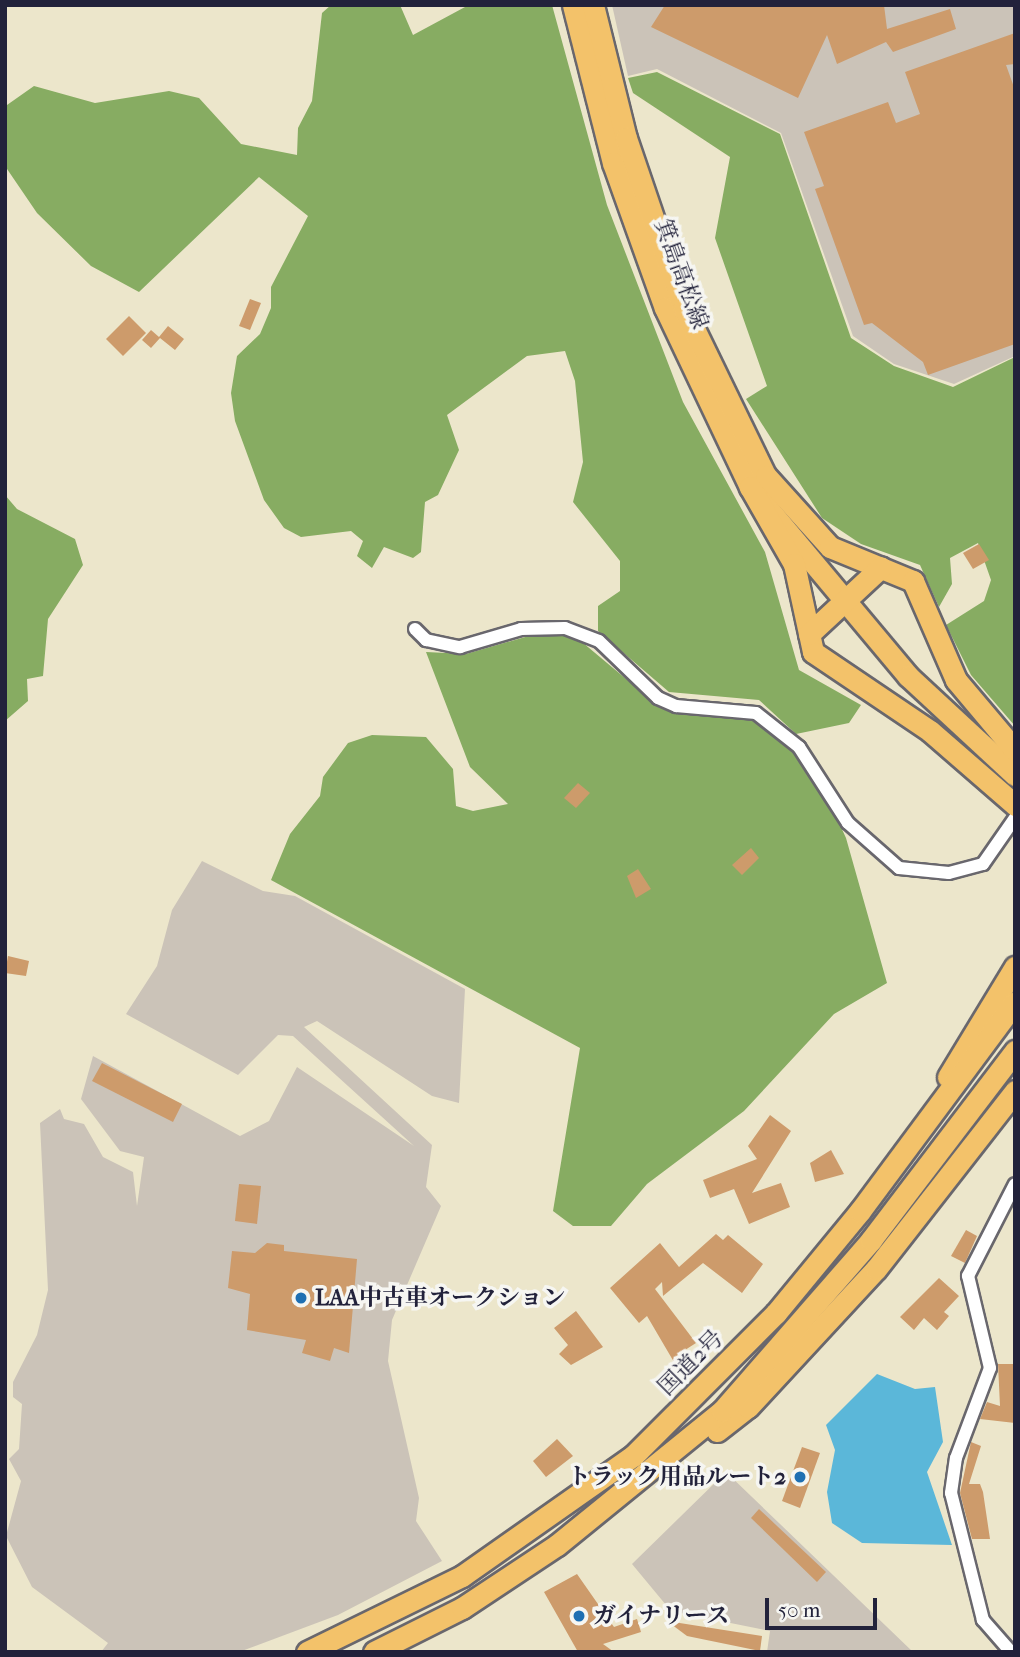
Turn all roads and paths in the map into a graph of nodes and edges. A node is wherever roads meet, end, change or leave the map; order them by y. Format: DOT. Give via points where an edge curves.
graph roads {
  1 [pos="573,5"];
  2 [pos="593,5"];
  3 [pos="758,482"];
  4 [pos="881,567"];
  5 [pos="841,599"];
  6 [pos="415,629"];
  7 [pos="809,634"];
  8 [pos="1015,750"];
  9 [pos="1015,775"];
  10 [pos="1015,805"];
  11 [pos="1015,818"];
  12 [pos="1015,967"];
  13 [pos="1015,1002"];
  14 [pos="1015,1051"];
  15 [pos="1015,1091"];
  16 [pos="921,1132"];
  17 [pos="1015,1184"];
  18 [pos="670,1458"];
  19 [pos="392,1647"];
  20 [pos="307,1652"];
  21 [pos="374,1652"];
  22 [pos="1011,1652"];
  1 -- 3 [label="main road, 箕島高松線" via="633,222 688,368"];
  2 -- 3 [label="main road, 箕島高松線" via="626,138 684,308"];
  3 -- 4 [label="main road" via="830,547"];
  3 -- 5 [label="main road, 箕島高松線"];
  3 -- 7 [label="main road" via="794,565"];
  4 -- 5 [label="main road"];
  4 -- 8 [label="main road" via="913,581 956,680"];
  5 -- 7 [label="main road"];
  5 -- 9 [label="main road, 箕島高松線" via="908,676"];
  6 -- 11 [label="street" via="426,640 460,647 521,629 565,628 599,642 667,702 756,713 799,747 848,823 900,868 949,873 983,864"];
  7 -- 10 [label="main road" via="813,652 827,667 930,730"];
  12 -- 16 [label="main road" via="966,1041"];
  13 -- 16 [label="main road, 国道2号"];
  14 -- 18 [label="main road" via="780,1349"];
  15 -- 18 [label="main road" via="822,1330 748,1407"];
  16 -- 20 [label="main road, 国道2号" via="776,1312 633,1456 462,1576"];
  17 -- 22 [label="street" via="968,1276 990,1368 957,1458 951,1493 983,1620"];
  18 -- 19 [label="main road" via="557,1545 462,1608"];
  19 -- 21 [label="main road"];
}
